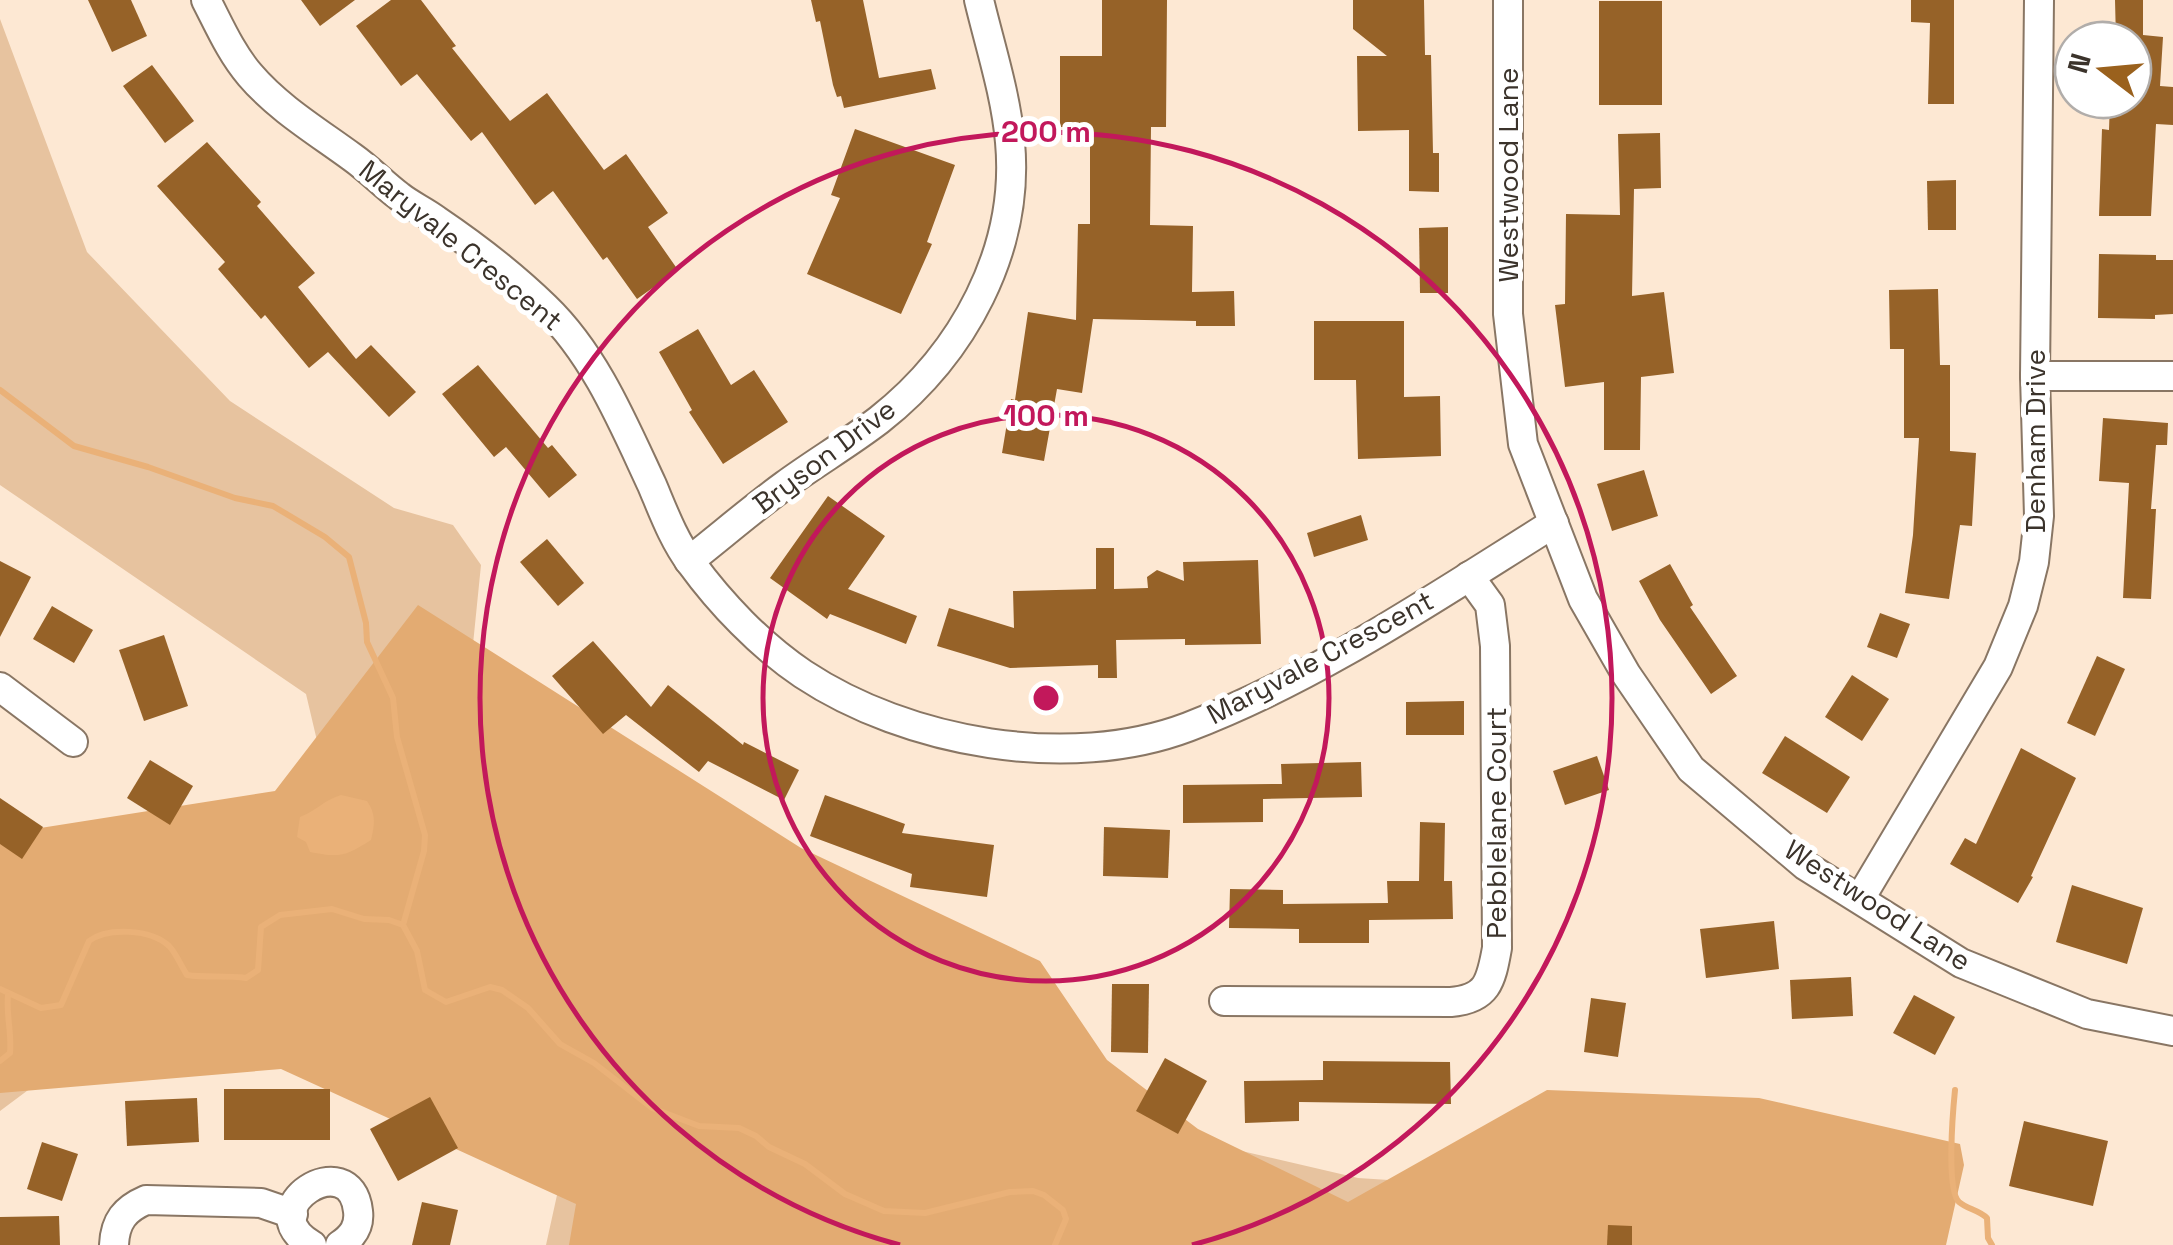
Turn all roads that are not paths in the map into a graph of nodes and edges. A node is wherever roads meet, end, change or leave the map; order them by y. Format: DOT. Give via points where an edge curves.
graph roads {
  1 [pos="206,0"];
  2 [pos="979,0"];
  3 [pos="1508,0"];
  4 [pos="2039,0"];
  5 [pos="2035,376"];
  6 [pos="2173,376"];
  7 [pos="1554,523"];
  8 [pos="689,561"];
  9 [pos="1470,576"];
  10 [pos="0,688"];
  11 [pos="74,742"];
  12 [pos="1860,897"];
  13 [pos="1224,1000"];
  14 [pos="2173,1031"];
  15 [pos="292,1214"];
  16 [pos="114,1245"];
  17 [pos="312,1245"];
  18 [pos="340,1245"];
  1 -- 8 [label="street, Maryvale Crescent" via="251,77 545,306 574,339"];
  2 -- 8 [label="street, Bryson Drive" via="1010,141 1009,194 1000,242 972,316 881,418"];
  3 -- 7 [label="street, Westwood Lane" via="1508,314 1522,444"];
  4 -- 5 [label="street, Denham Drive"];
  5 -- 6 [label="street"];
  5 -- 12 [label="street, Denham Drive" via="2039,516 2023,606 1998,667"];
  7 -- 9 [label="street, Maryvale Crescent"];
  7 -- 12 [label="street, Westwood Lane" via="1583,598 1691,770 1806,866"];
  8 -- 9 [label="street, Maryvale Crescent" via="758,636 845,698 955,737 1028,748 1140,741 1186,728 1289,680"];
  9 -- 13 [label="street, Pebblelane Court" via="1490,605 1496,646 1497,948 1485,989 1472,1000 1451,1002"];
  10 -- 11 [label="street"];
  12 -- 14 [label="street, Westwood Lane" via="1960,963 2087,1014"];
  15 -- 16 [label="street" via="261,1203 146,1200 119,1221"];
  15 -- 17 [label="street" via="299,1235"];
  15 -- 18 [label="street" via="308,1187 328,1182 347,1190 359,1218"];
}
